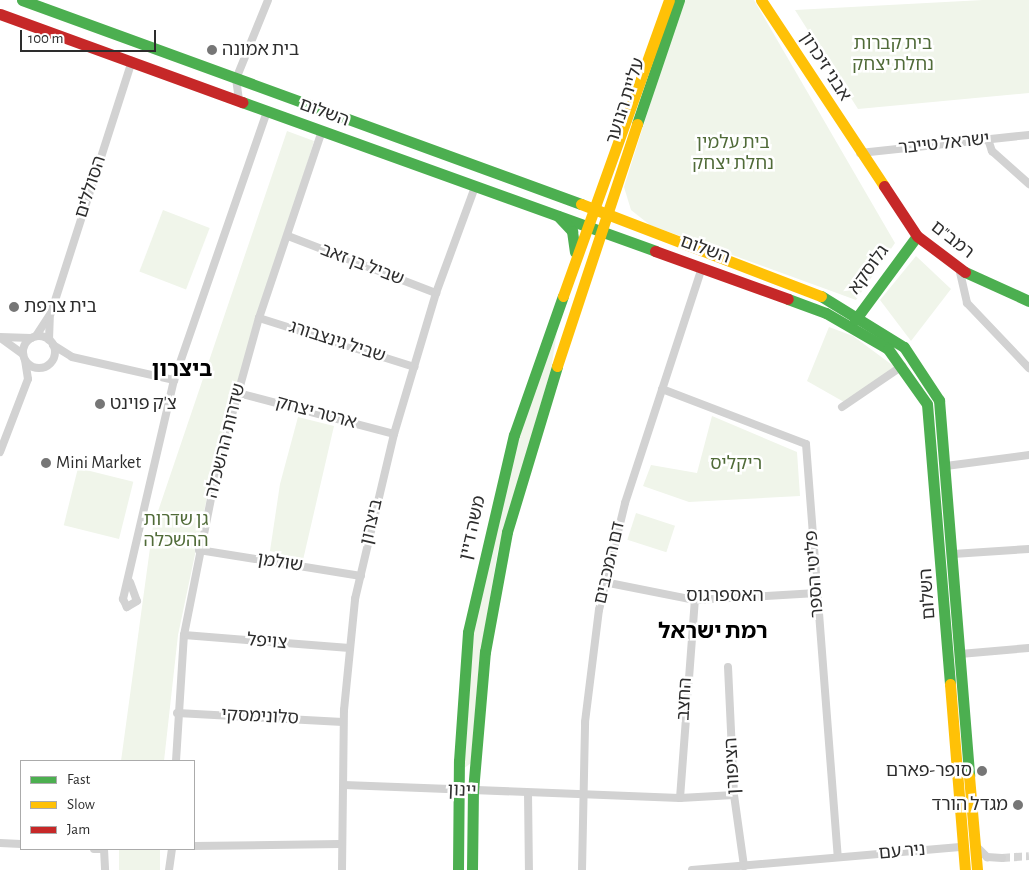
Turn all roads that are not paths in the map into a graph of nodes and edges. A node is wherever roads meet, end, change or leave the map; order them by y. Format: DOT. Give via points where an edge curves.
graph roads {
  1 [pos="22,0"];
  2 [pos="268,0"];
  3 [pos="669,0"];
  4 [pos="679,0"];
  5 [pos="760,0"];
  6 [pos="0,14"];
  7 [pos="132,61"];
  8 [pos="236,78"];
  9 [pos="239,100"];
  10 [pos="267,111"];
  11 [pos="322,131"];
  12 [pos="1029,135"];
  13 [pos="988,138"];
  14 [pos="860,153"];
  15 [pos="1029,184"];
  16 [pos="475,187"];
  17 [pos="615,189"];
  18 [pos="592,208"];
  19 [pos="553,212"];
  20 [pos="606,213"];
  21 [pos="629,223"];
  22 [pos="586,225"];
  23 [pos="601,231"];
  24 [pos="288,236"];
  25 [pos="917,236"];
  26 [pos="619,237"];
  27 [pos="575,262"];
  28 [pos="587,268"];
  29 [pos="702,268"];
  30 [pos="959,268"];
  31 [pos="436,293"];
  32 [pos="872,293"];
  33 [pos="1029,301"];
  34 [pos="836,302"];
  35 [pos="51,313"];
  36 [pos="859,314"];
  37 [pos="259,318"];
  38 [pos="851,326"];
  39 [pos="34,337"];
  40 [pos="0,338"];
  41 [pos="51,342"];
  42 [pos="24,357"];
  43 [pos="72,357"];
  44 [pos="50,363"];
  45 [pos="902,366"];
  46 [pos="42,367"];
  47 [pos="414,367"];
  48 [pos="1029,368"];
  49 [pos="28,379"];
  50 [pos="174,380"];
  51 [pos="662,389"];
  52 [pos="238,393"];
  53 [pos="842,407"];
  54 [pos="394,434"];
  55 [pos="0,452"];
  56 [pos="1029,455"];
  57 [pos="946,466"];
  58 [pos="1029,549"];
  59 [pos="199,550"];
  60 [pos="952,554"];
  61 [pos="361,576"];
  62 [pos="130,582"];
  63 [pos="604,582"];
  64 [pos="816,593"];
  65 [pos="695,600"];
  66 [pos="184,635"];
  67 [pos="349,648"];
  68 [pos="1029,648"];
  69 [pos="960,654"];
  70 [pos="728,667"];
  71 [pos="177,713"];
  72 [pos="343,722"];
  73 [pos="176,760"];
  74 [pos="344,785"];
  75 [pos="457,791"];
  76 [pos="473,792"];
  77 [pos="528,792"];
  78 [pos="581,794"];
  79 [pos="734,795"];
  80 [pos="680,798"];
  81 [pos="0,842"];
  82 [pos="20,844"];
  83 [pos="340,844"];
  84 [pos="975,844"];
  85 [pos="195,846"];
  86 [pos="963,847"];
  87 [pos="104,850"];
  88 [pos="172,850"];
  89 [pos="838,858"];
  90 [pos="1002,858"];
  91 [pos="744,866"];
  92 [pos="105,870"];
  93 [pos="169,870"];
  94 [pos="342,870"];
  95 [pos="458,870"];
  96 [pos="472,870"];
  97 [pos="529,870"];
  98 [pos="582,870"];
  99 [pos="692,870"];
  100 [pos="965,870"];
  101 [pos="977,870"];
  1 -- 8 [label="main road, השלום"];
  2 -- 8 [label="street"];
  3 -- 18 [label="main road, עליית הנוער"];
  4 -- 17 [label="main road, עליית הנוער"];
  5 -- 14 [label="main road, אבני זיכרון"];
  6 -- 7 [label="main road, השלום"];
  7 -- 9 [label="main road, השלום"];
  7 -- 35 [label="street, הסוללים"];
  8 -- 9 [label="street"];
  8 -- 18 [label="main road, השלום"];
  9 -- 10 [label="main road, השלום"];
  10 -- 11 [label="main road, השלום"];
  10 -- 50 [label="street"];
  11 -- 16 [label="main road, השלום"];
  11 -- 24 [label="street, שדרות ההשכלה"];
  12 -- 13 [label="street, ישראל טייבר"];
  13 -- 14 [label="street, ישראל טייבר"];
  13 -- 15 [label="street" via="992,151"];
  14 -- 25 [label="main road, רמב\"ם"];
  16 -- 19 [label="main road, השלום"];
  16 -- 31 [label="street, ביצרון"];
  17 -- 20 [label="main road, עליית הנוער"];
  17 -- 21 [label="main road" via="618,208"];
  18 -- 20 [label="main road, השלום"];
  18 -- 22 [label="main road, משה דיין"];
  19 -- 22 [label="main road, השלום"];
  19 -- 27 [label="main road" via="572,231"];
  20 -- 21 [label="main road, השלום"];
  20 -- 23 [label="main road, משה דיין"];
  21 -- 34 [label="main road, השלום"];
  22 -- 23 [label="main road, השלום"];
  22 -- 27 [label="main road, משה דיין"];
  23 -- 26 [label="main road, השלום"];
  23 -- 28 [label="main road, משה דיין"];
  24 -- 31 [label="street, שביל בן זאב"];
  24 -- 37 [label="street, שדרות ההשכלה"];
  25 -- 30 [label="main road, רמב\"ם"];
  25 -- 32 [label="main road, גלוסקא"];
  26 -- 28 [label="main road" via="600,245"];
  26 -- 29 [label="main road, השלום"];
  27 -- 75 [label="main road, משה דיין" via="514,435 489,531 468,632"];
  28 -- 76 [label="main road, משה דיין" via="507,532 485,652"];
  29 -- 38 [label="main road, השלום"];
  29 -- 51 [label="street, דם המכבים"];
  30 -- 33 [label="main road, רמב\"ם" via="985,285"];
  30 -- 48 [label="street" via="967,302"];
  31 -- 47 [label="street, ביצרון"];
  32 -- 34 [label="main road" via="854,302"];
  32 -- 36 [label="main road, גלוסקא"];
  34 -- 36 [label="main road, השלום"];
  35 -- 39 [label="street, הסוללים"];
  35 -- 41 [label="street, הסוללים"];
  36 -- 38 [label="main road, גלוסקא"];
  36 -- 57 [label="main road, השלום" via="904,347 939,400"];
  37 -- 47 [label="street, שביל גינצבורג"];
  37 -- 52 [label="street, שדרות ההשכלה"];
  38 -- 45 [label="main road, השלום" via="888,349"];
  39 -- 40 [label="street"];
  39 -- 41 [label="street"];
  39 -- 42 [label="street, הסוללים"];
  40 -- 42 [label="street"];
  41 -- 43 [label="street"];
  41 -- 44 [label="street, הסוללים"];
  42 -- 46 [label="street"];
  42 -- 49 [label="street"];
  43 -- 44 [label="street"];
  43 -- 50 [label="street"];
  44 -- 46 [label="street"];
  45 -- 53 [label="street"];
  45 -- 86 [label="main road, השלום" via="927,404 932,437"];
  46 -- 49 [label="street"];
  47 -- 54 [label="street, ביצרון"];
  49 -- 55 [label="street"];
  50 -- 62 [label="street"];
  51 -- 63 [label="street, דם המכבים"];
  51 -- 64 [label="street, פליטי הספר" via="806,444"];
  52 -- 54 [label="street, ארטר יצחק"];
  52 -- 59 [label="street, שדרות ההשכלה"];
  54 -- 61 [label="street, ביצרון"];
  56 -- 57 [label="street"];
  57 -- 60 [label="main road, השלום"];
  58 -- 60 [label="street"];
  59 -- 61 [label="street, שולמן"];
  59 -- 66 [label="street, שדרות ההשכלה"];
  60 -- 69 [label="main road, השלום"];
  61 -- 67 [label="street, ביצרון"];
  63 -- 65 [label="street, האספרגוס"];
  63 -- 78 [label="street, דם המכבים" via="585,722"];
  64 -- 65 [label="street, האספרגוס"];
  64 -- 89 [label="street, פליטי הספר"];
  65 -- 80 [label="street, החצב"];
  66 -- 67 [label="street, צויפל"];
  66 -- 71 [label="street, שדרות ההשכלה"];
  67 -- 72 [label="street, ביצרון"];
  68 -- 69 [label="street"];
  69 -- 84 [label="main road, השלום"];
  70 -- 79 [label="street, הציפורן"];
  71 -- 72 [label="street, סלונימסקי"];
  71 -- 73 [label="street, שדרות ההשכלה"];
  72 -- 74 [label="street, ביצרון"];
  74 -- 75 [label="street, יינון"];
  74 -- 83 [label="street, ביצרון"];
  75 -- 76 [label="street, יינון"];
  75 -- 95 [label="main road, משה דיין"];
  76 -- 77 [label="street, יינון"];
  76 -- 96 [label="main road, משה דיין"];
  77 -- 78 [label="street, יינון"];
  77 -- 97 [label="street"];
  78 -- 80 [label="street, יינון"];
  78 -- 98 [label="street, דם המכבים"];
  79 -- 80 [label="street, יינון"];
  79 -- 91 [label="street, הציפורן"];
  81 -- 82 [label="street"];
  83 -- 85 [label="street"];
  83 -- 94 [label="street, ביצרון"];
  84 -- 90 [label="street" via="987,857"];
  84 -- 101 [label="main road, השלום"];
  86 -- 89 [label="street, ניר עם"];
  86 -- 100 [label="main road, השלום"];
  87 -- 92 [label="street"];
  88 -- 93 [label="street"];
  89 -- 91 [label="street, ניר עם"];
  91 -- 99 [label="street, ניר עם"];
}
